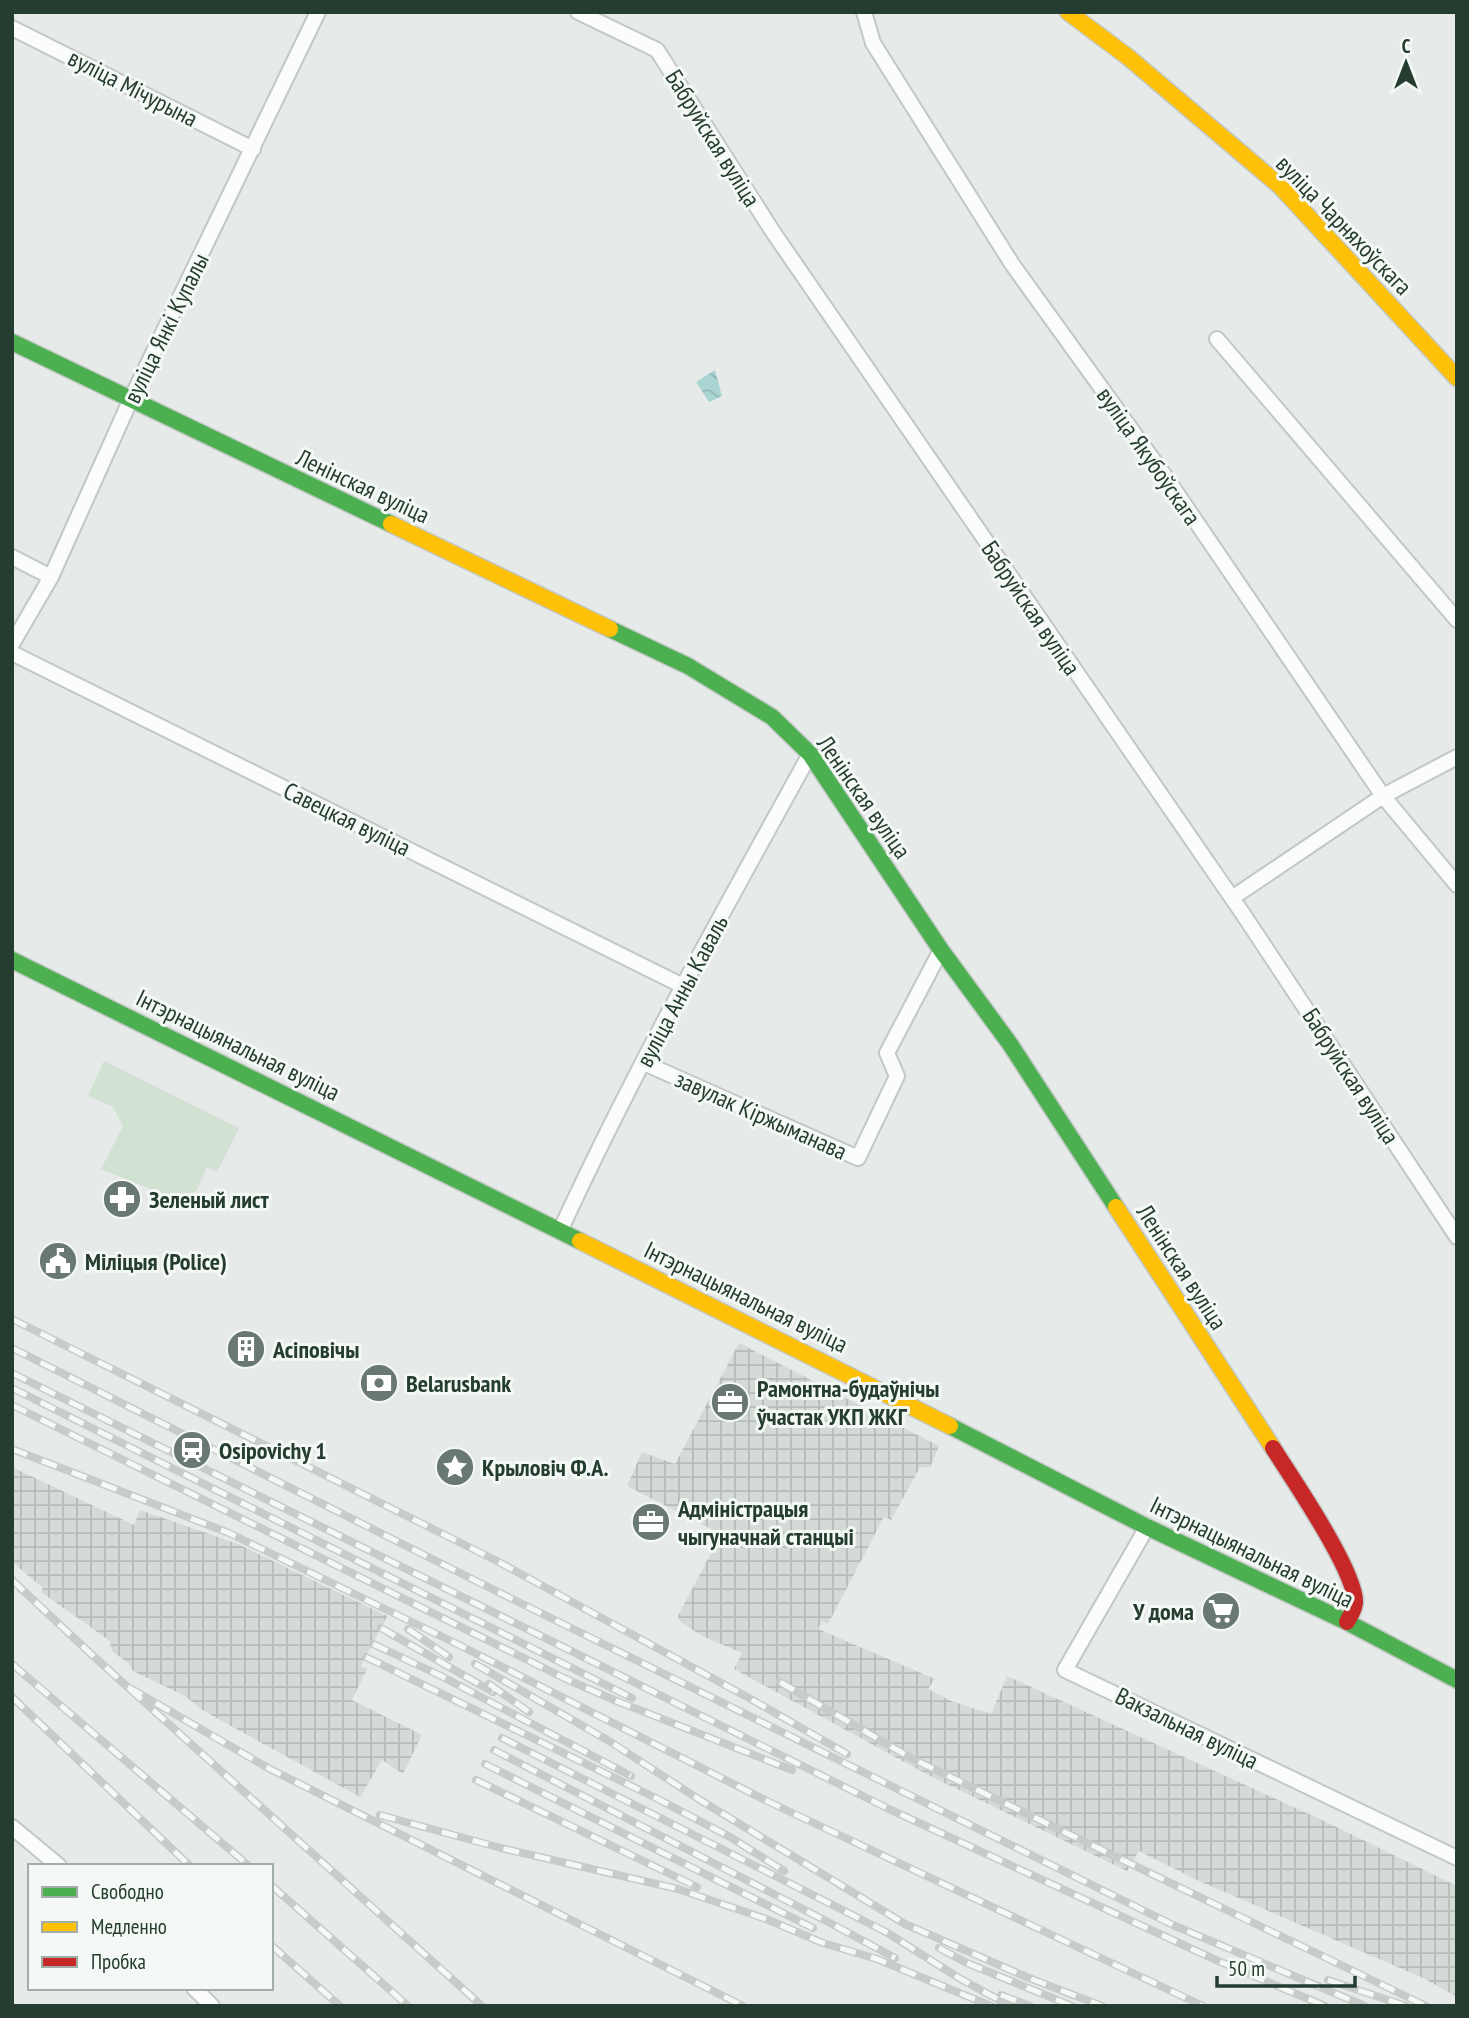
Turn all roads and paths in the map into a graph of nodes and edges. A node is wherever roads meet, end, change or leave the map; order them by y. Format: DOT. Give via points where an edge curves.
graph roads {
  1 [pos="318,12"];
  2 [pos="578,12"];
  3 [pos="864,12"];
  4 [pos="1068,12"];
  5 [pos="12,27"];
  6 [pos="253,149"];
  7 [pos="1217,339"];
  8 [pos="12,342"];
  9 [pos="1457,378"];
  10 [pos="130,401"];
  11 [pos="12,557"];
  12 [pos="51,577"];
  13 [pos="1457,620"];
  14 [pos="12,644"];
  15 [pos="12,653"];
  16 [pos="810,754"];
  17 [pos="1457,757"];
  18 [pos="1383,796"];
  19 [pos="1457,885"];
  20 [pos="1232,898"];
  21 [pos="942,950"];
  22 [pos="12,960"];
  23 [pos="683,986"];
  24 [pos="644,1063"];
  25 [pos="560,1231"];
  26 [pos="1457,1237"];
  27 [pos="1147,1527"];
  28 [pos="1347,1622"];
  29 [pos="1457,1680"];
  30 [pos="12,1827"];
  31 [pos="1457,1858"];
  32 [pos="57,1864"];
  33 [pos="196,1990"];
  34 [pos="212,2006"];
  1 -- 6 [label="street, вуліца Янкі Купалы"];
  2 -- 20 [label="street, Бабруйская вуліца" via="657,50 773,232"];
  3 -- 18 [label="street, вуліца Якубоўскага" via="873,43 1012,264 1167,479"];
  4 -- 9 [label="street, вуліца Чарняхоўскага" via="1280,186"];
  5 -- 6 [label="street, вуліца Мічурына"];
  6 -- 10 [label="street, вуліца Янкі Купалы"];
  7 -- 13 [label="street"];
  8 -- 10 [label="street, Ленінская вуліца"];
  10 -- 12 [label="street, вуліца Янкі Купалы"];
  10 -- 16 [label="street, Ленінская вуліца" via="688,666 772,717"];
  11 -- 12 [label="street"];
  12 -- 14 [label="street, вуліца Янкі Купалы"];
  15 -- 23 [label="street, Савецкая вуліца"];
  16 -- 21 [label="street, Ленінская вуліца"];
  16 -- 23 [label="street, вуліца Анны Каваль"];
  17 -- 18 [label="street"];
  18 -- 19 [label="street, вуліца Якубоўскага"];
  18 -- 20 [label="street"];
  20 -- 26 [label="street, Бабруйская вуліца"];
  21 -- 24 [label="street, завулак Кіржыманава" via="887,1054 897,1076 858,1158"];
  21 -- 28 [label="street, Ленінская вуліца" via="1010,1044 1332,1544 1354,1592"];
  22 -- 25 [label="street, Інтэрнацыянальная вуліца"];
  23 -- 24 [label="street, вуліца Анны Каваль"];
  24 -- 25 [label="street, вуліца Анны Каваль"];
  25 -- 27 [label="street, Інтэрнацыянальная вуліца"];
  27 -- 28 [label="street, Інтэрнацыянальная вуліца"];
  27 -- 31 [label="street, Вакзальная вуліца" via="1065,1670"];
  28 -- 29 [label="street, Інтэрнацыянальная вуліца"];
  30 -- 32 [label="street"];
  33 -- 34 [label="street"];
}
